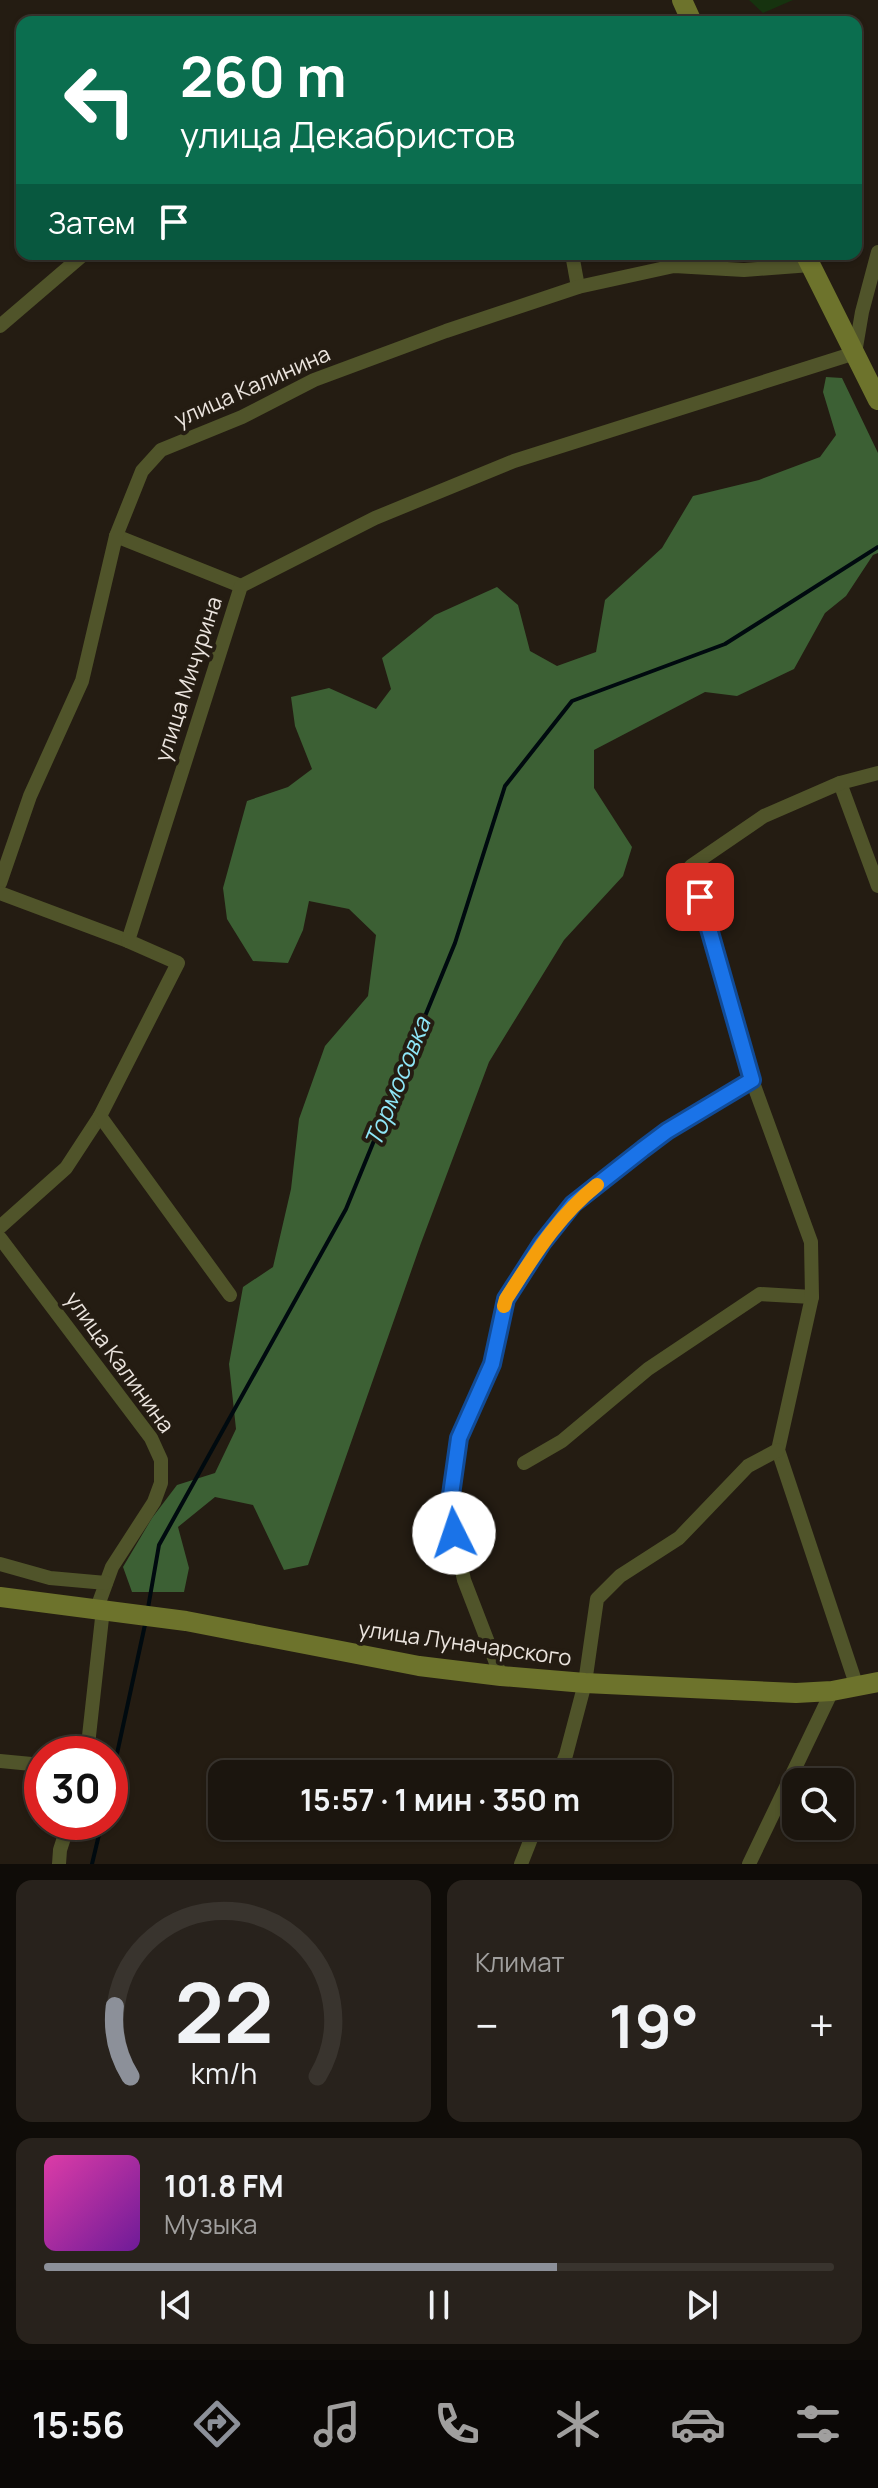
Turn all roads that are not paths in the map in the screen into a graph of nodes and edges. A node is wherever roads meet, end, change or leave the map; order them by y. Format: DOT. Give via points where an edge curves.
graph roads {
  1 [pos="878,252"];
  2 [pos="77,260"];
  3 [pos="573,260"];
  4 [pos="780,260"];
  5 [pos="808,260"];
  6 [pos="578,287"];
  7 [pos="0,326"];
  8 [pos="855,353"];
  9 [pos="878,400"];
  10 [pos="116,536"];
  11 [pos="241,586"];
  12 [pos="878,773"];
  13 [pos="840,783"];
  14 [pos="0,883"];
  15 [pos="878,886"];
  16 [pos="0,893"];
  17 [pos="128,941"];
  18 [pos="752,1080"];
  19 [pos="100,1116"];
  20 [pos="0,1227"];
  21 [pos="0,1238"];
  22 [pos="230,1295"];
  23 [pos="812,1297"];
  24 [pos="778,1450"];
  25 [pos="524,1463"];
  26 [pos="0,1564"];
  27 [pos="106,1583"];
  28 [pos="0,1597"];
  29 [pos="100,1608"];
  30 [pos="501,1676"];
  31 [pos="878,1682"];
  32 [pos="585,1683"];
  33 [pos="857,1687"];
  34 [pos="832,1691"];
  35 [pos="89,1736"];
  36 [pos="564,1760"];
  37 [pos="0,1761"];
  38 [pos="24,1763"];
  39 [pos="63,1840"];
  40 [pos="530,1840"];
  41 [pos="59,1864"];
  42 [pos="521,1864"];
  43 [pos="749,1864"];
  1 -- 8 [label="street"];
  2 -- 7 [label="street"];
  3 -- 6 [label="street"];
  4 -- 5 [label="street, улица Калинина"];
  4 -- 6 [label="street, улица Калинина" via="744,270 674,266"];
  5 -- 8 [label="main road"];
  6 -- 10 [label="street, улица Калинина" via="314,380 161,450 142,471"];
  8 -- 9 [label="main road"];
  8 -- 11 [label="street, улица Мичурина" via="514,461 375,518"];
  10 -- 11 [label="street"];
  10 -- 14 [label="street, улица Калинина" via="82,681 30,796"];
  11 -- 17 [label="street, улица Мичурина"];
  12 -- 13 [label="street"];
  13 -- 15 [label="street"];
  13 -- 18 [label="street" via="764,816 691,866"];
  16 -- 17 [label="street"];
  17 -- 19 [label="street" via="178,963"];
  18 -- 23 [label="street" via="811,1242"];
  18 -- 30 [label="street" via="667,1131 573,1204 506,1299 492,1364 459,1438 449,1509 464,1580"];
  19 -- 20 [label="street" via="66,1168"];
  19 -- 22 [label="street"];
  21 -- 27 [label="street, улица Калинина" via="151,1438 161,1460 154,1502"];
  23 -- 24 [label="street"];
  23 -- 25 [label="street" via="760,1294 648,1369 562,1441"];
  24 -- 32 [label="street" via="748,1466 679,1538 620,1576 597,1599"];
  24 -- 33 [label="street"];
  26 -- 27 [label="street" via="50,1578"];
  27 -- 29 [label="street, улица Калинина"];
  28 -- 29 [label="main road, улица Луначарского"];
  29 -- 30 [label="main road, улица Луначарского"];
  29 -- 35 [label="street, улица Калинина"];
  30 -- 32 [label="main road, улица Луначарского"];
  31 -- 33 [label="main road, улица Луначарского"];
  32 -- 34 [label="main road, улица Луначарского"];
  32 -- 36 [label="street"];
  33 -- 34 [label="main road, улица Луначарского"];
  34 -- 43 [label="street"];
  37 -- 38 [label="street"];
  39 -- 41 [label="street"];
  40 -- 42 [label="street"];
}
